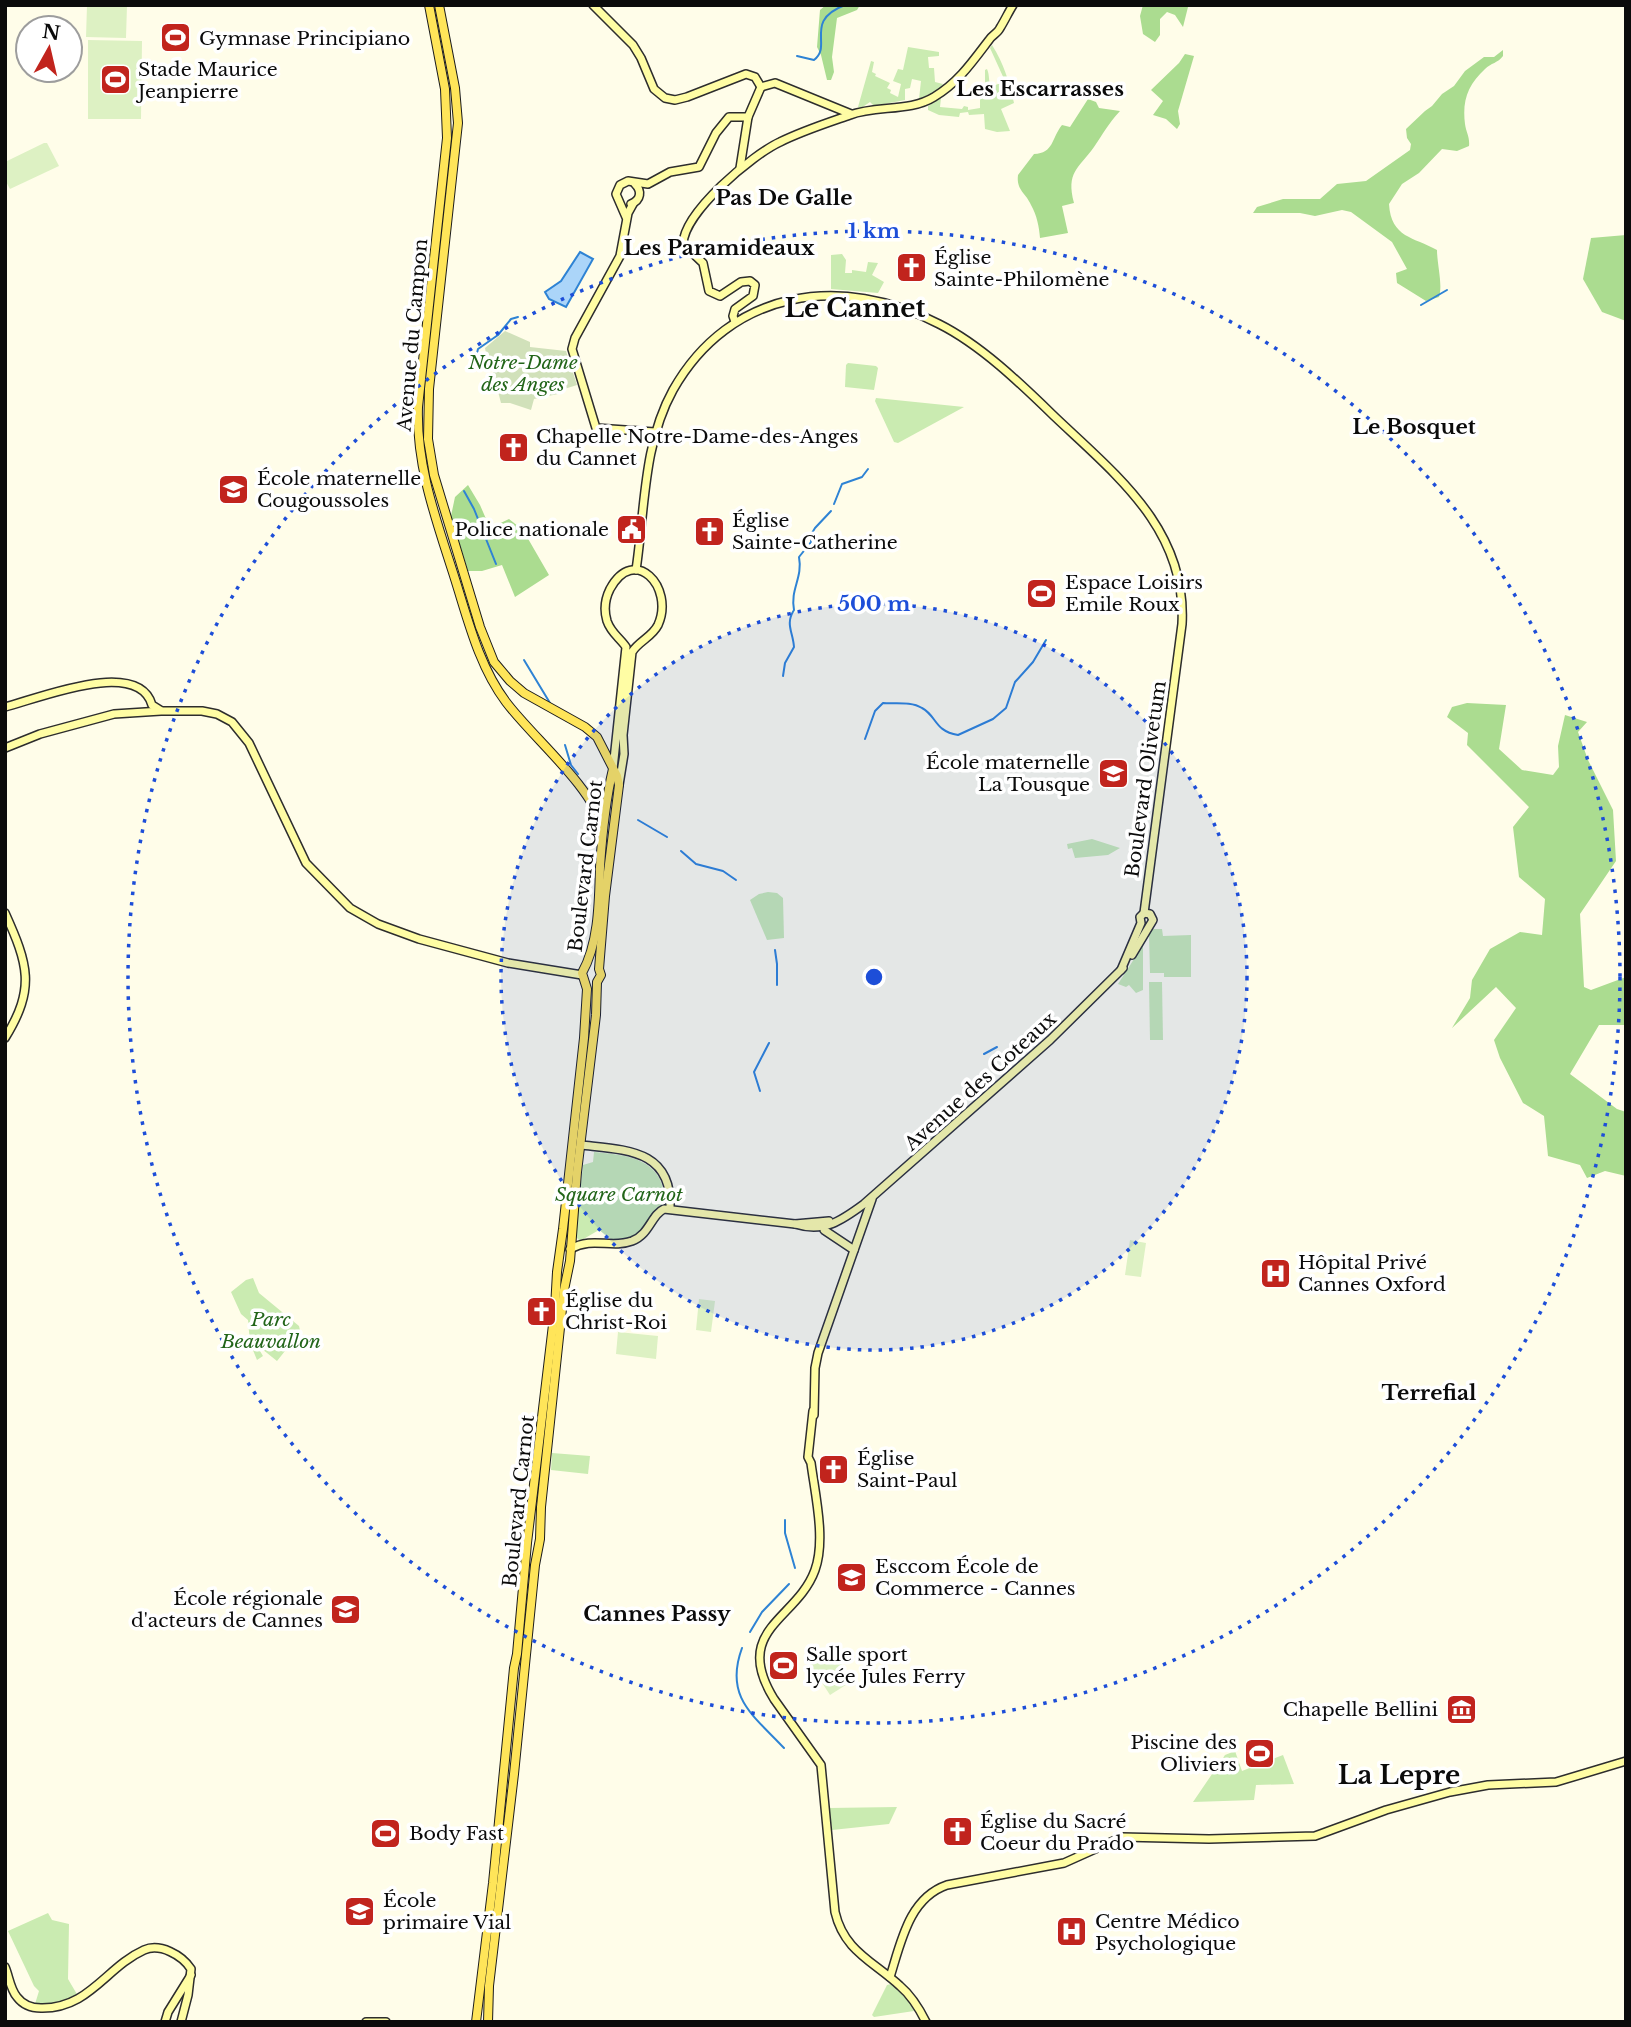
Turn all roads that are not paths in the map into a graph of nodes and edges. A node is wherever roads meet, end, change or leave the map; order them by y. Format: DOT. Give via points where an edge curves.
graph roads {
  1 [pos="429,5"];
  2 [pos="439,5"];
  3 [pos="593,5"];
  4 [pos="1013,5"];
  5 [pos="761,87"];
  6 [pos="851,114"];
  7 [pos="748,117"];
  8 [pos="740,169"];
  9 [pos="635,183"];
  10 [pos="622,204"];
  11 [pos="634,204"];
  12 [pos="627,220"];
  13 [pos="735,322"];
  14 [pos="655,432"];
  15 [pos="636,570"];
  16 [pos="620,639"];
  17 [pos="644,640"];
  18 [pos="151,703"];
  19 [pos="5,707"];
  20 [pos="161,711"];
  21 [pos="139,712"];
  22 [pos="5,748"];
  23 [pos="613,769"];
  24 [pos="619,786"];
  25 [pos="584,792"];
  26 [pos="612,805"];
  27 [pos="604,831"];
  28 [pos="5,913"];
  29 [pos="1144,913"];
  30 [pos="1141,923"];
  31 [pos="1150,925"];
  32 [pos="599,969"];
  33 [pos="1121,970"];
  34 [pos="585,975"];
  35 [pos="597,982"];
  36 [pos="5,1038"];
  37 [pos="582,1140"];
  38 [pos="872,1198"];
  39 [pos="670,1209"];
  40 [pos="856,1210"];
  41 [pos="847,1215"];
  42 [pos="866,1217"];
  43 [pos="832,1220"];
  44 [pos="812,1226"];
  45 [pos="824,1227"];
  46 [pos="570,1249"];
  47 [pos="854,1250"];
  48 [pos="813,1411"];
  49 [pos="811,1463"];
  50 [pos="1626,1761"];
  51 [pos="5,1967"];
  52 [pos="191,1975"];
  53 [pos="890,1977"];
  54 [pos="165,2022"];
  55 [pos="181,2022"];
  56 [pos="366,2022"];
  57 [pos="386,2022"];
  58 [pos="476,2022"];
  59 [pos="488,2022"];
  60 [pos="926,2022"];
  1 -- 25 [label="main road, Avenue du Campon" via="447,122 418,407 421,460 437,523 486,668 514,712"];
  2 -- 23 [label="main road, Avenue du Campon" via="458,123 429,389 428,444 434,475 494,662 524,693 601,741"];
  3 -- 5 [label="street" via="633,45 654,89 665,98 687,97 750,74"];
  4 -- 6 [label="street" via="1000,31 937,96"];
  5 -- 6 [label="street" via="775,83"];
  5 -- 7 [label="street"];
  6 -- 8 [label="street" via="780,142"];
  7 -- 8 [label="street"];
  7 -- 9 [label="street" via="729,117 714,135 699,167 670,172 648,184"];
  8 -- 13 [label="street" via="699,211 684,235 684,246 703,263 713,295 725,295 745,280 755,285 753,296 735,309"];
  9 -- 10 [label="street" via="625,182 618,188"];
  9 -- 11 [label="street" via="640,196"];
  10 -- 11 [label="street"];
  10 -- 12 [label="street"];
  11 -- 12 [label="street"];
  12 -- 14 [label="street" via="623,249 573,352 596,428"];
  13 -- 14 [label="street" via="688,367"];
  13 -- 29 [label="street, Boulevard Olivetum" via="764,308 807,297 870,298 909,310 965,340 1022,386 1141,503 1170,552 1182,615"];
  14 -- 15 [label="street"];
  15 -- 16 [label="street" via="619,577 606,600 608,623"];
  15 -- 17 [label="street" via="655,581 662,602 657,627"];
  16 -- 17 [label="street"];
  16 -- 23 [label="street, Boulevard Carnot" via="626,648"];
  17 -- 24 [label="street, Boulevard Carnot" via="632,652"];
  18 -- 19 [label="street" via="144,691 107,682"];
  18 -- 20 [label="street"];
  18 -- 21 [label="street"];
  20 -- 21 [label="street"];
  20 -- 34 [label="street" via="209,712 237,727 252,748 306,863 341,900 367,919 508,963"];
  21 -- 22 [label="street" via="69,725"];
  23 -- 24 [label="main road, Boulevard Carnot"];
  23 -- 26 [label="main road, Boulevard Carnot"];
  24 -- 26 [label="main road, Boulevard Carnot"];
  25 -- 26 [label="main road, Avenue du Campon"];
  25 -- 27 [label="main road, Avenue du Campon"];
  26 -- 27 [label="main road, Boulevard Carnot"];
  26 -- 32 [label="main road, Boulevard Carnot"];
  27 -- 34 [label="main road, Boulevard Carnot" via="593,944"];
  28 -- 36 [label="street" via="26,969 22,1009"];
  29 -- 30 [label="street"];
  29 -- 31 [label="street" via="1153,917"];
  30 -- 31 [label="street"];
  30 -- 33 [label="street, Avenue des Coteaux"];
  31 -- 33 [label="street, Avenue des Coteaux"];
  32 -- 34 [label="main road" via="595,966"];
  32 -- 35 [label="main road, Boulevard Carnot"];
  33 -- 38 [label="street, Avenue des Coteaux" via="1050,1040"];
  34 -- 35 [label="main road" via="592,984"];
  34 -- 58 [label="main road, Boulevard Carnot" via="581,1063"];
  35 -- 37 [label="main road, Boulevard Carnot"];
  37 -- 39 [label="street" via="650,1160 665,1178"];
  37 -- 46 [label="main road, Boulevard Carnot"];
  38 -- 40 [label="street, Avenue des Coteaux"];
  38 -- 42 [label="street"];
  39 -- 44 [label="street, Avenue des Coteaux"];
  39 -- 46 [label="street" via="659,1211 645,1233 632,1241 592,1242"];
  40 -- 41 [label="street, Avenue des Coteaux"];
  40 -- 42 [label="street" via="863,1210"];
  41 -- 43 [label="street, Avenue des Coteaux"];
  41 -- 45 [label="street, Avenue des Coteaux"];
  42 -- 47 [label="street"];
  43 -- 44 [label="street, Avenue des Coteaux"];
  43 -- 45 [label="street"];
  44 -- 45 [label="street, Avenue des Coteaux"];
  45 -- 47 [label="street"];
  46 -- 59 [label="main road, Boulevard Carnot"];
  47 -- 48 [label="street" via="818,1353"];
  48 -- 49 [label="street"];
  48 -- 49 [label="street" via="807,1426"];
  49 -- 53 [label="street" via="818,1559 811,1579 766,1633 762,1671 767,1688 821,1765 839,1927 851,1947"];
  50 -- 53 [label="street" via="1561,1781 1488,1785 1445,1793 1315,1836 1122,1837 1064,1863 947,1885 932,1892 913,1912"];
  51 -- 52 [label="street" via="17,1998 36,2008 80,1998 148,1949 179,1956"];
  52 -- 54 [label="street"];
  52 -- 55 [label="street"];
  53 -- 60 [label="street" via="913,2000"];
  56 -- 57 [label="street"];
}
